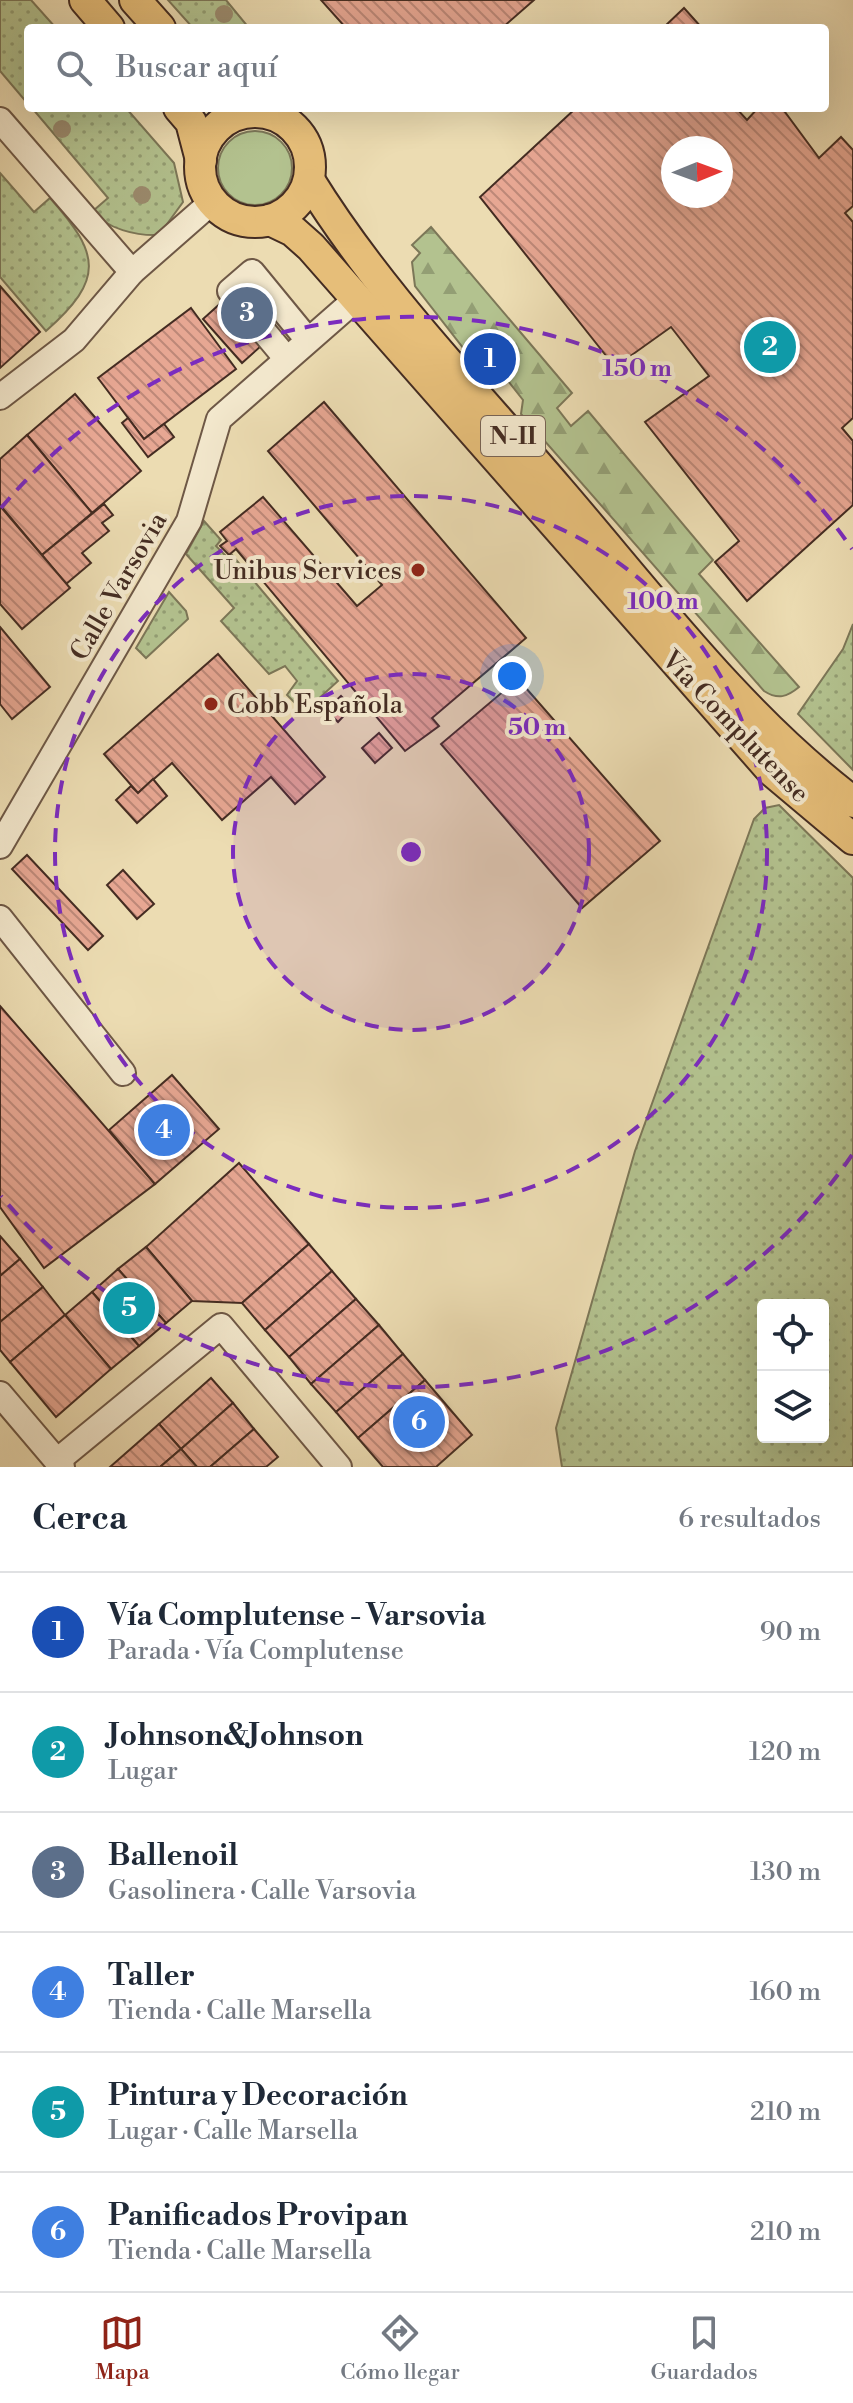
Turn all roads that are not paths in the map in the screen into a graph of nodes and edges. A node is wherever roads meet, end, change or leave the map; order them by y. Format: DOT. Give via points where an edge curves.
graph roads {
  1 [pos="85,0"];
  2 [pos="135,0"];
  3 [pos="106,24"];
  4 [pos="156,24"];
  5 [pos="182,112"];
  6 [pos="237,112"];
  7 [pos="265,112"];
  8 [pos="0,120"];
  9 [pos="201,160"];
  10 [pos="309,180"];
  11 [pos="213,201"];
  12 [pos="270,220"];
  13 [pos="132,272"];
  14 [pos="356,299"];
  15 [pos="307,339"];
  16 [pos="286,358"];
  17 [pos="0,397"];
  18 [pos="853,802"];
  19 [pos="853,839"];
  20 [pos="0,846"];
  21 [pos="0,918"];
  22 [pos="123,1073"];
  23 [pos="0,1394"];
  24 [pos="59,1464"];
  25 [pos="339,1467"];
  1 -- 3 [label="main road"];
  2 -- 4 [label="main road"];
  5 -- 9 [label="main road" via="191,122"];
  6 -- 9 [label="main road, N-II" via="214,130"];
  7 -- 10 [label="main road, N-II" via="295,128 305,143"];
  8 -- 13 [label="street"];
  9 -- 11 [label="main road" via="201,178"];
  10 -- 12 [label="main road" via="295,205"];
  10 -- 18 [label="main road, Vía Complutense / N-II" via="338,227 413,319 728,685"];
  11 -- 12 [label="main road, N-II" via="235,218"];
  11 -- 13 [label="street"];
  12 -- 14 [label="main road, Vía Complutense / N-II" via="311,247"];
  13 -- 17 [label="street" via="74,340"];
  14 -- 15 [label="street, Calle Varsovia"];
  14 -- 19 [label="main road, Vía Complutense / N-II" via="772,771"];
  15 -- 16 [label="street, Calle Varsovia"];
  15 -- 16 [label="street" via="252,272 241,281 230,291"];
  16 -- 20 [label="street, Calle Varsovia" via="219,419 189,521"];
  21 -- 22 [label="street"];
  23 -- 24 [label="street"];
  24 -- 25 [label="street" via="221,1326"];
}
